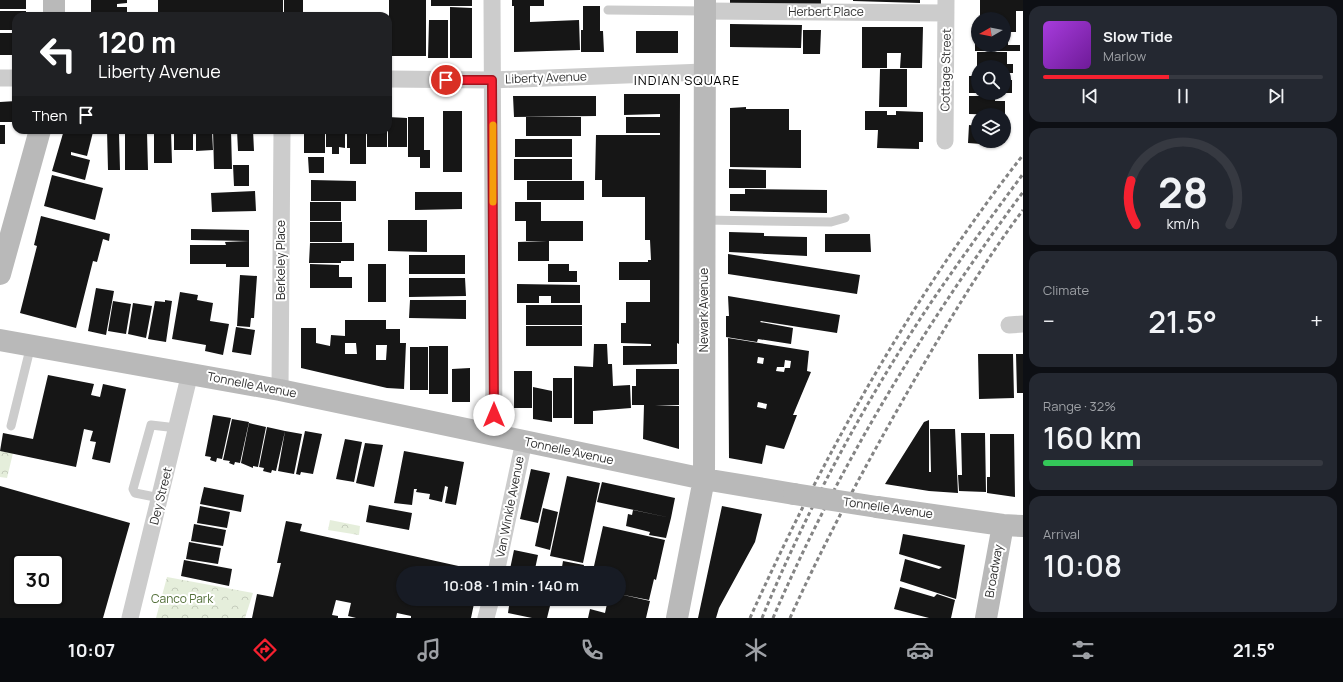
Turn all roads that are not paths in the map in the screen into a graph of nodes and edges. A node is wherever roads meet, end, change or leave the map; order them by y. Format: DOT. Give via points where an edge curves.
graph roads {
  1 [pos="54,0"];
  2 [pos="492,0"];
  3 [pos="705,6"];
  4 [pos="946,7"];
  5 [pos="608,10"];
  6 [pos="54,12"];
  7 [pos="704,72"];
  8 [pos="0,78"];
  9 [pos="12,78"];
  10 [pos="392,80"];
  11 [pos="492,80"];
  12 [pos="39,134"];
  13 [pos="282,134"];
  14 [pos="945,141"];
  15 [pos="845,218"];
  16 [pos="704,220"];
  17 [pos="0,274"];
  18 [pos="0,340"];
  19 [pos="31,345"];
  20 [pos="190,373"];
  21 [pos="280,390"];
  22 [pos="12,426"];
  23 [pos="177,428"];
  24 [pos="494,435"];
  25 [pos="524,441"];
  26 [pos="704,479"];
  27 [pos="160,498"];
  28 [pos="1013,525"];
  29 [pos="497,566"];
  30 [pos="489,606"];
  31 [pos="130,618"];
  32 [pos="486,618"];
  33 [pos="677,618"];
  34 [pos="986,618"];
  1 -- 6 [label="street"];
  2 -- 11 [label="street"];
  3 -- 4 [label="street, Herbert Place"];
  3 -- 5 [label="lane"];
  3 -- 7 [label="street, Newark Avenue"];
  4 -- 14 [label="street, Cottage Street"];
  7 -- 11 [label="street, Liberty Avenue"];
  7 -- 16 [label="street, Newark Avenue"];
  8 -- 9 [label="street"];
  10 -- 11 [label="street, Liberty Avenue"];
  11 -- 24 [label="street"];
  12 -- 17 [label="street"];
  13 -- 21 [label="street, Berkeley Place"];
  15 -- 16 [label="lane" via="831,222"];
  16 -- 26 [label="street, Newark Avenue"];
  18 -- 19 [label="street, Tonnelle Avenue"];
  19 -- 20 [label="street, Tonnelle Avenue"];
  19 -- 22 [label="lane"];
  20 -- 21 [label="street, Tonnelle Avenue"];
  20 -- 23 [label="street, Dey Street"];
  21 -- 24 [label="street, Tonnelle Avenue"];
  23 -- 27 [label="street, Dey Street"];
  23 -- 27 [label="lane" via="151,425 134,489 135,493"];
  24 -- 25 [label="street, Tonnelle Avenue"];
  25 -- 26 [label="street, Tonnelle Avenue"];
  25 -- 29 [label="street, Van Winkle Avenue"];
  26 -- 28 [label="street, Tonnelle Avenue, bridge" via="877,507"];
  26 -- 33 [label="street, Newark Avenue"];
  27 -- 31 [label="street, Dey Street"];
  28 -- 34 [label="street, Broadway"];
  30 -- 32 [label="street"];
}
